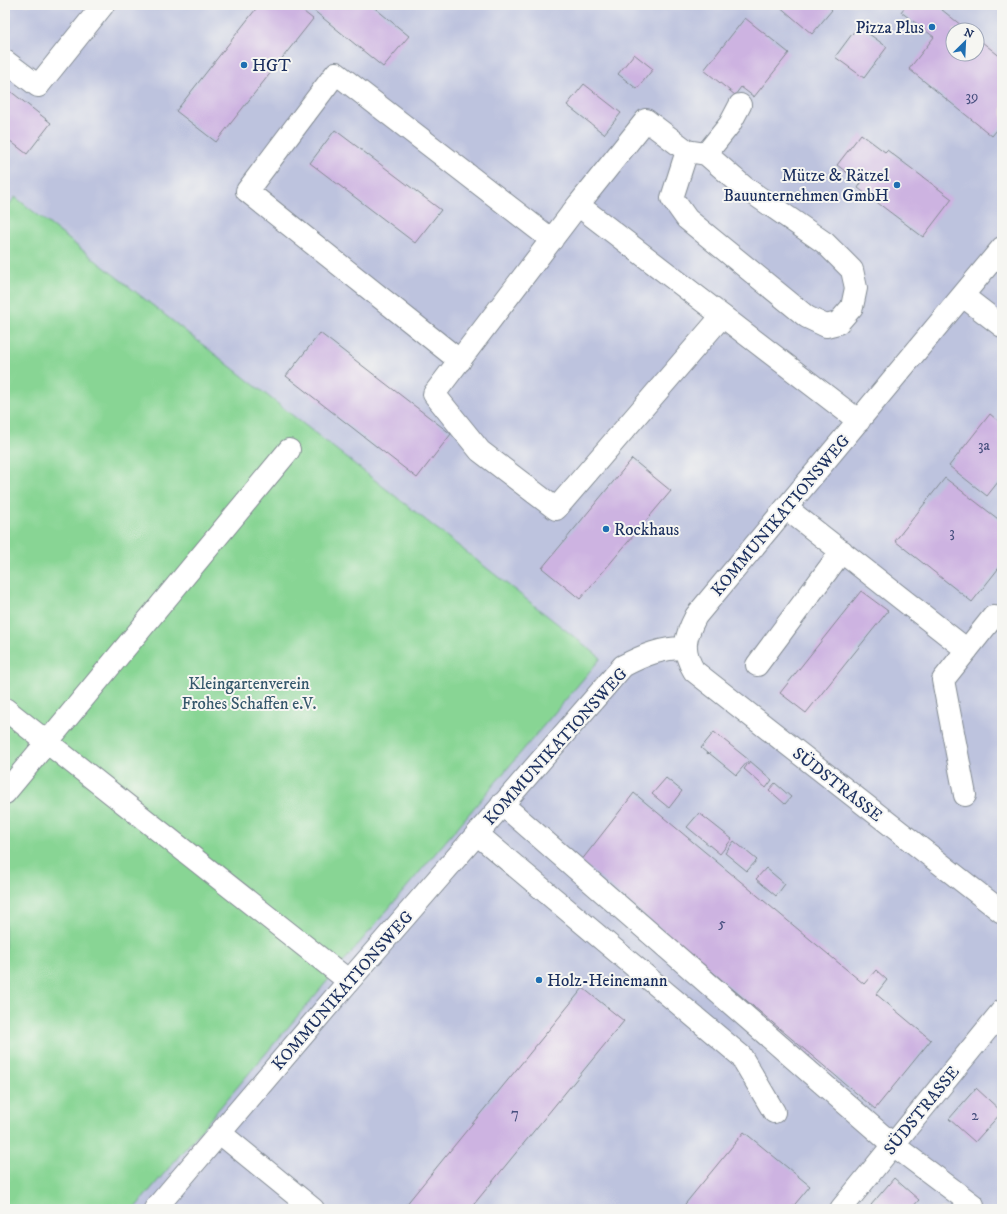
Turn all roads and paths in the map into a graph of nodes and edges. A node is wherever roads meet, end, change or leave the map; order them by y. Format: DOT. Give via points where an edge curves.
graph roads {
  1 [pos="102,5"];
  2 [pos="5,61"];
  3 [pos="740,105"];
  4 [pos="697,152"];
  5 [pos="578,205"];
  6 [pos="552,240"];
  7 [pos="1002,248"];
  8 [pos="963,296"];
  9 [pos="722,316"];
  10 [pos="1002,326"];
  11 [pos="460,361"];
  12 [pos="859,421"];
  13 [pos="289,450"];
  14 [pos="786,508"];
  15 [pos="842,551"];
  16 [pos="1002,618"];
  17 [pos="685,648"];
  18 [pos="967,650"];
  19 [pos="757,665"];
  20 [pos="5,709"];
  21 [pos="46,742"];
  22 [pos="5,793"];
  23 [pos="965,795"];
  24 [pos="502,804"];
  25 [pos="477,834"];
  26 [pos="1002,912"];
  27 [pos="349,981"];
  28 [pos="1002,1011"];
  29 [pos="774,1112"];
  30 [pos="220,1133"];
  31 [pos="892,1144"];
  32 [pos="973,1205"];
  33 [pos="155,1209"];
  34 [pos="313,1209"];
  35 [pos="841,1209"];
  1 -- 2 [label="street" via="38,86"];
  3 -- 4 [label="street" via="730,124"];
  4 -- 4 [label="street" via="825,243 852,270 856,288 852,307 838,323 826,326 807,317 687,219 672,198"];
  4 -- 5 [label="street" via="646,120"];
  5 -- 6 [label="street"];
  5 -- 9 [label="street"];
  6 -- 11 [label="street"];
  6 -- 11 [label="street" via="336,74 247,191"];
  7 -- 8 [label="street, KOMMUNIKATIONSWEG"];
  8 -- 10 [label="street"];
  8 -- 12 [label="street, KOMMUNIKATIONSWEG"];
  9 -- 11 [label="street" via="556,509 480,451 434,394"];
  9 -- 12 [label="street"];
  12 -- 14 [label="street, KOMMUNIKATIONSWEG"];
  13 -- 21 [label="street"];
  14 -- 15 [label="street"];
  14 -- 17 [label="street, KOMMUNIKATIONSWEG" via="696,616 687,633"];
  15 -- 18 [label="street"];
  15 -- 19 [label="street"];
  16 -- 18 [label="street" via="993,617"];
  17 -- 24 [label="street, KOMMUNIKATIONSWEG" via="669,648 646,654 623,666"];
  17 -- 26 [label="street, SÜDSTRASSE" via="694,671"];
  18 -- 23 [label="street" via="943,680"];
  20 -- 21 [label="street"];
  21 -- 22 [label="street"];
  21 -- 27 [label="street"];
  24 -- 25 [label="street, KOMMUNIKATIONSWEG"];
  24 -- 31 [label="street"];
  25 -- 27 [label="street, KOMMUNIKATIONSWEG"];
  25 -- 29 [label="street" via="741,1056"];
  27 -- 30 [label="street, KOMMUNIKATIONSWEG"];
  28 -- 31 [label="street, SÜDSTRASSE"];
  30 -- 33 [label="street, KOMMUNIKATIONSWEG"];
  30 -- 34 [label="street"];
  31 -- 32 [label="street"];
  31 -- 35 [label="street, SÜDSTRASSE"];
}
